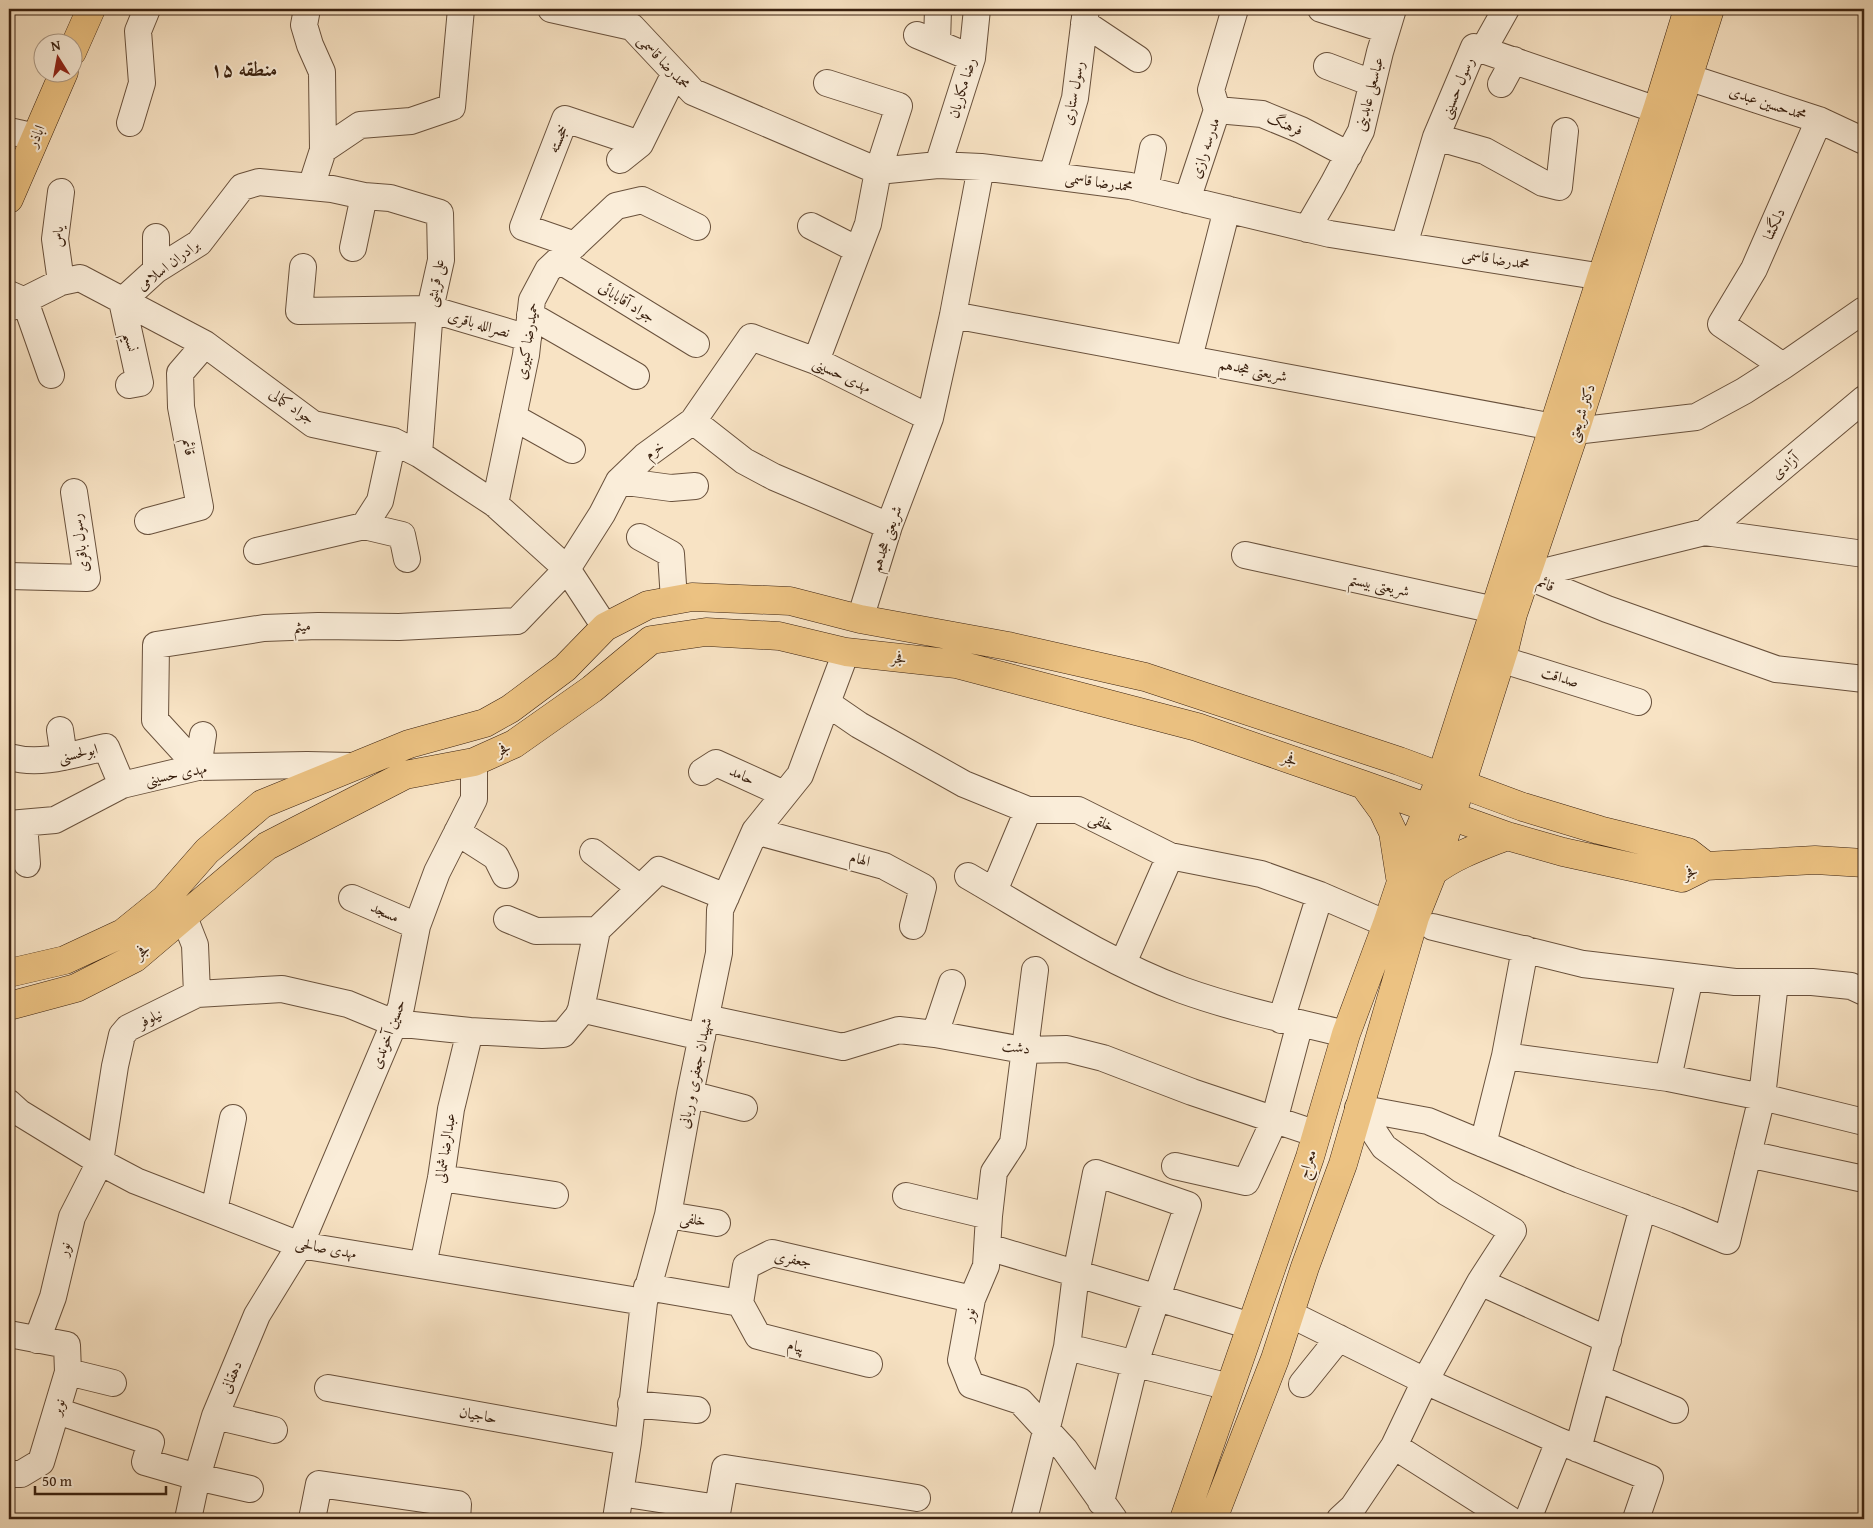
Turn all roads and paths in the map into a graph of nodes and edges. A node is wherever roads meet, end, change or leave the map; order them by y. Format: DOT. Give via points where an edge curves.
graph roads {
  1 [pos="147,9"];
  2 [pos="307,9"];
  3 [pos="461,9"];
  4 [pos="552,9"];
  5 [pos="938,9"];
  6 [pos="977,9"];
  7 [pos="1235,9"];
  8 [pos="1321,9"];
  9 [pos="1506,9"];
  10 [pos="87,10"];
  11 [pos="1692,13"];
  12 [pos="1085,16"];
  13 [pos="638,18"];
  14 [pos="1390,19"];
  15 [pos="79,32"];
  16 [pos="1483,50"];
  17 [pos="972,58"];
  18 [pos="1138,59"];
  19 [pos="1514,60"];
  20 [pos="1327,66"];
  21 [pos="675,73"];
  22 [pos="1679,74"];
  23 [pos="60,82"];
  24 [pos="827,83"];
  25 [pos="1372,83"];
  26 [pos="1501,84"];
  27 [pos="1217,110"];
  28 [pos="1667,112"];
  29 [pos="1819,120"];
  30 [pos="130,123"];
  31 [pos="9,131"];
  32 [pos="1565,131"];
  33 [pos="36,136"];
  34 [pos="1436,137"];
  35 [pos="1864,141"];
  36 [pos="1153,148"];
  37 [pos="323,150"];
  38 [pos="1348,155"];
  39 [pos="16,163"];
  40 [pos="938,165"];
  41 [pos="982,167"];
  42 [pos="878,171"];
  43 [pos="1052,175"];
  44 [pos="311,187"];
  45 [pos="1146,189"];
  46 [pos="61,192"];
  47 [pos="364,196"];
  48 [pos="9,199"];
  49 [pos="1187,200"];
  50 [pos="1227,209"];
  51 [pos="697,226"];
  52 [pos="811,226"];
  53 [pos="1307,228"];
  54 [pos="156,237"];
  55 [pos="1404,245"];
  56 [pos="353,248"];
  57 [pos="858,250"];
  58 [pos="567,252"];
  59 [pos="303,267"];
  60 [pos="156,270"];
  61 [pos="1612,278"];
  62 [pos="61,282"];
  63 [pos="1864,292"];
  64 [pos="14,301"];
  65 [pos="122,301"];
  66 [pos="430,309"];
  67 [pos="1857,314"];
  68 [pos="953,315"];
  69 [pos="529,326"];
  70 [pos="751,337"];
  71 [pos="205,344"];
  72 [pos="696,344"];
  73 [pos="1189,358"];
  74 [pos="816,361"];
  75 [pos="1783,366"];
  76 [pos="51,375"];
  77 [pos="636,376"];
  78 [pos="135,384"];
  79 [pos="1864,399"];
  80 [pos="513,417"];
  81 [pos="930,418"];
  82 [pos="693,422"];
  83 [pos="1565,428"];
  84 [pos="394,441"];
  85 [pos="572,450"];
  86 [pos="419,454"];
  87 [pos="619,481"];
  88 [pos="695,486"];
  89 [pos="74,492"];
  90 [pos="495,504"];
  91 [pos="148,520"];
  92 [pos="364,526"];
  93 [pos="889,526"];
  94 [pos="1705,532"];
  95 [pos="640,536"];
  96 [pos="257,551"];
  97 [pos="1864,554"];
  98 [pos="1244,556"];
  99 [pos="407,559"];
  100 [pos="567,569"];
  101 [pos="1517,573"];
  102 [pos="9,576"];
  103 [pos="674,600"];
  104 [pos="1504,612"];
  105 [pos="860,619"];
  106 [pos="605,627"];
  107 [pos="846,652"];
  108 [pos="1491,656"];
  109 [pos="1864,679"];
  110 [pos="1638,702"];
  111 [pos="827,703"];
  112 [pos="60,730"];
  113 [pos="204,735"];
  114 [pos="9,756"];
  115 [pos="64,757"];
  116 [pos="474,762"];
  117 [pos="352,766"];
  118 [pos="198,767"];
  119 [pos="702,772"];
  120 [pos="1440,776"];
  121 [pos="1364,785"];
  122 [pos="122,786"];
  123 [pos="784,794"];
  124 [pos="1028,810"];
  125 [pos="1440,813"];
  126 [pos="17,824"];
  127 [pos="755,831"];
  128 [pos="457,832"];
  129 [pos="1507,836"];
  130 [pos="593,852"];
  131 [pos="1170,856"];
  132 [pos="1864,863"];
  133 [pos="26,864"];
  134 [pos="1706,866"];
  135 [pos="1433,872"];
  136 [pos="505,875"];
  137 [pos="968,876"];
  138 [pos="1401,880"];
  139 [pos="640,888"];
  140 [pos="994,891"];
  141 [pos="1320,895"];
  142 [pos="352,898"];
  143 [pos="726,898"];
  144 [pos="184,917"];
  145 [pos="507,920"];
  146 [pos="1387,924"];
  147 [pos="417,926"];
  148 [pos="913,926"];
  149 [pos="1433,927"];
  150 [pos="597,930"];
  151 [pos="1525,949"];
  152 [pos="64,960"];
  153 [pos="1123,963"];
  154 [pos="1035,970"];
  155 [pos="9,974"];
  156 [pos="1690,977"];
  157 [pos="1775,982"];
  158 [pos="952,983"];
  159 [pos="76,988"];
  160 [pos="1864,992"];
  161 [pos="197,994"];
  162 [pos="9,1006"];
  163 [pos="581,1009"];
  164 [pos="1290,1021"];
  165 [pos="394,1023"];
  166 [pos="704,1027"];
  167 [pos="470,1031"];
  168 [pos="935,1034"];
  169 [pos="1346,1034"];
  170 [pos="1023,1050"];
  171 [pos="1504,1056"];
  172 [pos="1668,1078"];
  173 [pos="690,1094"];
  174 [pos="1762,1098"];
  175 [pos="744,1108"];
  176 [pos="1358,1108"];
  177 [pos="12,1116"];
  178 [pos="234,1118"];
  179 [pos="1274,1120"];
  180 [pos="1864,1122"];
  181 [pos="1317,1134"];
  182 [pos="1484,1144"];
  183 [pos="1748,1154"];
  184 [pos="100,1162"];
  185 [pos="1175,1166"];
  186 [pos="441,1178"];
  187 [pos="1864,1179"];
  188 [pos="555,1195"];
  189 [pos="906,1196"];
  190 [pos="1643,1207"];
  191 [pos="214,1211"];
  192 [pos="668,1215"];
  193 [pos="989,1216"];
  194 [pos="717,1223"];
  195 [pos="300,1245"];
  196 [pos="988,1247"];
  197 [pos="423,1265"];
  198 [pos="1076,1274"];
  199 [pos="1480,1282"];
  200 [pos="645,1295"];
  201 [pos="1157,1298"];
  202 [pos="972,1299"];
  203 [pos="740,1304"];
  204 [pos="1290,1314"];
  205 [pos="1251,1326"];
  206 [pos="9,1334"];
  207 [pos="1339,1338"];
  208 [pos="37,1340"];
  209 [pos="1608,1340"];
  210 [pos="1067,1347"];
  211 [pos="1135,1363"];
  212 [pos="869,1364"];
  213 [pos="68,1372"];
  214 [pos="1597,1378"];
  215 [pos="1425,1381"];
  216 [pos="114,1383"];
  217 [pos="1302,1384"];
  218 [pos="1230,1387"];
  219 [pos="328,1388"];
  220 [pos="631,1404"];
  221 [pos="697,1410"];
  222 [pos="1675,1410"];
  223 [pos="57,1411"];
  224 [pos="215,1416"];
  225 [pos="1045,1429"];
  226 [pos="274,1430"];
  227 [pos="628,1442"];
  228 [pos="1569,1445"];
  229 [pos="1394,1446"];
  230 [pos="9,1474"];
  231 [pos="197,1477"];
  232 [pos="250,1489"];
  233 [pos="620,1493"];
  234 [pos="917,1498"];
  235 [pos="1107,1510"];
  236 [pos="717,1514"];
  237 [pos="188,1519"];
  238 [pos="312,1519"];
  239 [pos="457,1519"];
  240 [pos="616,1519"];
  241 [pos="1024,1519"];
  242 [pos="1184,1519"];
  243 [pos="1213,1519"];
  244 [pos="1340,1519"];
  245 [pos="1509,1519"];
  246 [pos="1528,1519"];
  247 [pos="1636,1519"];
  1 -- 30 [label="street" via="138,31 142,83"];
  2 -- 37 [label="street" via="304,25 322,72"];
  3 -- 37 [label="street" via="452,107 411,121 360,125"];
  4 -- 13 [label="street"];
  5 -- 17 [label="street" via="927,39"];
  6 -- 17 [label="street, رضا مکاریان"];
  7 -- 27 [label="street, مدرسه رازی" via="1212,90"];
  8 -- 14 [label="street"];
  9 -- 16 [label="street"];
  10 -- 15 [label="main road"];
  11 -- 22 [label="main road, دکتر شریعتی"];
  12 -- 18 [label="street"];
  12 -- 43 [label="street, رسول ستاری" via="1075,98"];
  13 -- 21 [label="street, محمدرضا قاسمی"];
  14 -- 25 [label="street, عباسعلی عابدینی"];
  16 -- 19 [label="street, رسول حسینی"];
  16 -- 34 [label="street, رسول حسینی" via="1474,47"];
  17 -- 40 [label="street, رضا مکاریان"];
  19 -- 26 [label="street"];
  19 -- 28 [label="street, رسول حسینی"];
  20 -- 25 [label="street"];
  21 -- 42 [label="street, محمدرضا قاسمی" via="693,92"];
  21 -- 58 [label="street, خجسته" via="630,152 565,119 523,227"];
  22 -- 28 [label="main road, دکتر شریعتی"];
  22 -- 29 [label="street, محمدحسین عبدی"];
  23 -- 33 [label="main road, اباذر"];
  24 -- 42 [label="street" via="899,106"];
  25 -- 38 [label="street, عباسعلی عابدینی" via="1361,130"];
  27 -- 38 [label="street, فرهنگ" via="1262,114"];
  27 -- 49 [label="street, مدرسه رازی"];
  28 -- 61 [label="main road, دکتر شریعتی"];
  29 -- 35 [label="street, محمدحسین عبدی"];
  29 -- 75 [label="street, دلگشا" via="1754,269 1721,324"];
  31 -- 33 [label="street"];
  32 -- 34 [label="street" via="1559,187 1543,183 1485,151"];
  33 -- 39 [label="main road, اباذر"];
  34 -- 55 [label="street, رسول حسینی"];
  36 -- 45 [label="street"];
  37 -- 44 [label="street"];
  38 -- 53 [label="street, عباسعلی عابدینی"];
  39 -- 48 [label="main road, اباذر"];
  40 -- 41 [label="street, محمدرضا قاسمی"];
  40 -- 42 [label="street, محمدرضا قاسمی"];
  41 -- 43 [label="street, محمدرضا قاسمی"];
  41 -- 68 [label="street, شریعتی هجدهم"];
  42 -- 57 [label="street" via="868,224"];
  43 -- 45 [label="street, محمدرضا قاسمی"];
  44 -- 47 [label="street, علی قریشی"];
  44 -- 60 [label="street, برادران اسلامی" via="258,182 242,187 199,243"];
  45 -- 49 [label="street, محمدرضا قاسمی"];
  46 -- 62 [label="street, یاس" via="56,239"];
  47 -- 56 [label="street"];
  47 -- 66 [label="street, علی قریشی" via="390,198 440,214 440,260"];
  49 -- 50 [label="street, محمدرضا قاسمی"];
  50 -- 53 [label="street, محمدرضا قاسمی"];
  50 -- 73 [label="street"];
  51 -- 58 [label="street, حمیدرضا کبیری" via="642,200 616,206"];
  52 -- 57 [label="street"];
  53 -- 55 [label="street, محمدرضا قاسمی"];
  54 -- 60 [label="street"];
  55 -- 61 [label="street, محمدرضا قاسمی"];
  57 -- 74 [label="street"];
  58 -- 69 [label="street, حمیدرضا کبیری" via="548,270 532,300"];
  58 -- 72 [label="street, جواد آقابابائی"];
  59 -- 66 [label="street, نصرالله باقری" via="300,311"];
  60 -- 65 [label="street, برادران اسلامی"];
  61 -- 83 [label="main road, دکتر شریعتی"];
  62 -- 64 [label="street, جواد کمالی"];
  62 -- 65 [label="street, جواد کمالی" via="80,278"];
  63 -- 67 [label="street"];
  64 -- 76 [label="street"];
  65 -- 71 [label="street, جواد کمالی"];
  65 -- 78 [label="street, نسیم"];
  66 -- 69 [label="street, نصرالله باقری"];
  66 -- 86 [label="street, علی قریشی"];
  67 -- 75 [label="street, شریعتی هجدهم"];
  68 -- 73 [label="street, شریعتی هجدهم"];
  68 -- 81 [label="street, شریعتی هجدهم"];
  69 -- 77 [label="street, نصرالله باقری"];
  69 -- 80 [label="street, حمیدرضا کبیری"];
  70 -- 74 [label="street, مهدی حسینی"];
  70 -- 82 [label="street, خرم"];
  71 -- 84 [label="street, جواد کمالی" via="313,424"];
  71 -- 91 [label="street, قائم" via="180,373 181,407 200,507"];
  73 -- 83 [label="street, شریعتی هجدهم"];
  74 -- 81 [label="street, مهدی حسینی"];
  75 -- 83 [label="street, شریعتی هجدهم" via="1696,417"];
  79 -- 94 [label="street, آزادی"];
  80 -- 85 [label="street"];
  80 -- 90 [label="street, حمیدرضا کبیری"];
  81 -- 93 [label="street, شریعتی هجدهم"];
  82 -- 87 [label="street, خرم" via="645,456"];
  82 -- 93 [label="street" via="744,461 774,477"];
  83 -- 101 [label="main road, دکتر شریعتی"];
  84 -- 86 [label="street, جواد کمالی"];
  84 -- 92 [label="street" via="380,501"];
  86 -- 90 [label="street, جواد کمالی"];
  87 -- 88 [label="street" via="671,488"];
  87 -- 100 [label="street, خرم"];
  89 -- 102 [label="street, رسول باقری" via="87,578"];
  90 -- 100 [label="street, جواد کمالی"];
  92 -- 96 [label="street"];
  92 -- 99 [label="street" via="402,535"];
  93 -- 105 [label="street, شریعتی هجدهم"];
  94 -- 97 [label="street, قائم"];
  94 -- 101 [label="street, قائم"];
  95 -- 103 [label="street" via="671,554"];
  98 -- 104 [label="street, شریعتی بیستم"];
  100 -- 106 [label="street, جواد کمالی"];
  100 -- 118 [label="street, میثم" via="517,621 400,627 264,628 156,645 154,720"];
  101 -- 104 [label="main road, دکتر شریعتی"];
  101 -- 109 [label="street, قائم" via="1607,609 1776,668"];
  103 -- 105 [label="main road" via="692,597 790,601"];
  103 -- 106 [label="main road" via="648,605"];
  104 -- 108 [label="main road, دکتر شریعتی"];
  105 -- 107 [label="main road"];
  105 -- 120 [label="main road" via="1008,646 1145,677"];
  106 -- 117 [label="main road" via="565,668 510,709 485,723 409,744"];
  107 -- 111 [label="street, شهیدان جعفری و ربانی"];
  107 -- 116 [label="main road, فجر" via="779,636 706,632 651,640 592,689 514,744"];
  107 -- 121 [label="main road, فجر" via="956,664 1197,727"];
  108 -- 110 [label="street, صداقت"];
  108 -- 120 [label="main road, دکتر شریعتی"];
  108 -- 120 [label="main road, دکتر شریعتی"];
  111 -- 123 [label="street, شهیدان جعفری و ربانی" via="800,775"];
  111 -- 124 [label="street, خلقی" via="858,725 964,784"];
  112 -- 115 [label="street"];
  113 -- 118 [label="street"];
  114 -- 115 [label="street, ابولحسنی" via="19,760 45,761"];
  115 -- 122 [label="street, ابولحسنی" via="106,747"];
  116 -- 128 [label="street, حسین آخوندی" via="474,799"];
  116 -- 144 [label="main road, فجر" via="405,775 268,846"];
  117 -- 118 [label="street, مهدی حسینی"];
  117 -- 152 [label="main road" via="262,804 207,851 165,899 123,933"];
  118 -- 122 [label="street, مهدی حسینی"];
  119 -- 123 [label="street, حامد" via="716,763"];
  120 -- 125 [label="main road, دکتر شریعتی"];
  120 -- 134 [label="main road" via="1523,807 1688,852"];
  121 -- 125 [label="main road, فجر"];
  121 -- 138 [label="main road" via="1383,811 1393,832"];
  122 -- 126 [label="street, مهدی حسینی" via="55,820"];
  123 -- 127 [label="street, شهیدان جعفری و ربانی"];
  124 -- 131 [label="street, خلقی" via="1078,810"];
  124 -- 140 [label="street"];
  125 -- 129 [label="main road, فجر"];
  125 -- 135 [label="main road"];
  125 -- 138 [label="main road, معراج" via="1414,840"];
  126 -- 133 [label="street"];
  127 -- 143 [label="street, شهیدان جعفری و ربانی"];
  127 -- 148 [label="street, الهام" via="884,866 923,887"];
  128 -- 136 [label="street" via="496,857"];
  128 -- 147 [label="street, حسین آخوندی" via="437,872"];
  129 -- 134 [label="main road, فجر" via="1682,878"];
  129 -- 135 [label="main road" via="1458,856"];
  130 -- 139 [label="street"];
  131 -- 141 [label="street, خلقی" via="1261,874"];
  131 -- 153 [label="street"];
  132 -- 134 [label="main road, فجر" via="1815,860"];
  135 -- 176 [label="main road" via="1415,917"];
  137 -- 140 [label="street"];
  138 -- 146 [label="main road, معراج"];
  139 -- 143 [label="street" via="660,870"];
  139 -- 150 [label="street"];
  140 -- 153 [label="street" via="1073,938"];
  141 -- 146 [label="street, خلقی"];
  141 -- 164 [label="street"];
  142 -- 147 [label="street, مسجد"];
  143 -- 166 [label="street, شهیدان جعفری و ربانی" via="720,910 719,953"];
  144 -- 159 [label="main road, فجر" via="135,958"];
  144 -- 161 [label="street" via="195,945"];
  145 -- 150 [label="street" via="536,931"];
  146 -- 169 [label="main road, معراج"];
  147 -- 165 [label="street, حسین آخوندی" via="401,1007"];
  149 -- 151 [label="street"];
  150 -- 163 [label="street"];
  151 -- 156 [label="street" via="1583,964"];
  151 -- 171 [label="street"];
  152 -- 155 [label="main road"];
  152 -- 159 [label="main road"];
  153 -- 164 [label="street" via="1182,990"];
  154 -- 170 [label="street, نور"];
  156 -- 157 [label="street"];
  156 -- 172 [label="street"];
  157 -- 160 [label="street" via="1852,986"];
  157 -- 174 [label="street"];
  158 -- 168 [label="street"];
  159 -- 162 [label="main road, فجر"];
  161 -- 165 [label="street" via="282,989 348,1004"];
  161 -- 184 [label="street, نیلوفر" via="128,1028 122,1035"];
  163 -- 166 [label="street, دشت"];
  163 -- 167 [label="street" via="563,1034"];
  164 -- 169 [label="street"];
  164 -- 179 [label="street"];
  165 -- 167 [label="street"];
  165 -- 195 [label="street, حسین آخوندی"];
  166 -- 168 [label="street, دشت" via="843,1047 899,1030"];
  166 -- 173 [label="street, شهیدان جعفری و ربانی"];
  167 -- 186 [label="street, عبدالرضا شمالی" via="451,1109"];
  168 -- 170 [label="street, دشت"];
  169 -- 181 [label="main road, معراج"];
  170 -- 179 [label="street, دشت" via="1067,1049 1103,1058"];
  170 -- 193 [label="street, نور" via="1013,1143 994,1172"];
  171 -- 172 [label="street"];
  171 -- 182 [label="street"];
  172 -- 174 [label="street"];
  173 -- 175 [label="street"];
  173 -- 192 [label="street, شهیدان جعفری و ربانی"];
  174 -- 180 [label="street"];
  174 -- 183 [label="street"];
  176 -- 182 [label="street" via="1428,1121"];
  176 -- 199 [label="street" via="1384,1147 1446,1192 1513,1231"];
  176 -- 204 [label="main road" via="1343,1164"];
  177 -- 184 [label="street, مهدی صالحی"];
  178 -- 191 [label="street"];
  179 -- 181 [label="street, دشت"];
  179 -- 185 [label="street" via="1246,1182"];
  181 -- 205 [label="main road, معراج"];
  182 -- 190 [label="street"];
  183 -- 187 [label="street"];
  183 -- 190 [label="street" via="1727,1241"];
  184 -- 191 [label="street, مهدی صالحی" via="136,1181"];
  184 -- 208 [label="street, نور" via="72,1217 53,1297"];
  186 -- 188 [label="street"];
  186 -- 197 [label="street, عبدالرضا شمالی"];
  189 -- 193 [label="street"];
  190 -- 209 [label="street"];
  191 -- 195 [label="street, مهدی صالحی"];
  192 -- 194 [label="street, خلفی"];
  192 -- 200 [label="street, شهیدان جعفری و ربانی"];
  193 -- 196 [label="street, نور"];
  195 -- 197 [label="street, مهدی صالحی"];
  195 -- 224 [label="street, دهقانی" via="257,1316"];
  196 -- 198 [label="street"];
  196 -- 202 [label="street, نور" via="986,1266"];
  197 -- 200 [label="street, مهدی صالحی"];
  198 -- 201 [label="street"];
  198 -- 201 [label="street" via="1096,1173 1188,1205"];
  198 -- 210 [label="street"];
  199 -- 209 [label="street"];
  199 -- 215 [label="street"];
  200 -- 203 [label="street"];
  200 -- 220 [label="street, شهیدان جعفری و ربانی"];
  201 -- 205 [label="street"];
  201 -- 211 [label="street"];
  202 -- 203 [label="street, جعفری" via="772,1253 746,1266"];
  202 -- 225 [label="street, نور" via="961,1360 971,1385 1020,1401"];
  203 -- 212 [label="street, پیام" via="758,1336"];
  204 -- 207 [label="street"];
  204 -- 243 [label="main road"];
  205 -- 218 [label="main road, معراج"];
  206 -- 208 [label="street"];
  207 -- 215 [label="street"];
  207 -- 217 [label="street"];
  208 -- 213 [label="street, نوبر" via="67,1345"];
  209 -- 214 [label="street"];
  210 -- 211 [label="street"];
  210 -- 225 [label="street"];
  211 -- 218 [label="street"];
  211 -- 235 [label="street"];
  213 -- 216 [label="street"];
  213 -- 223 [label="street, نوبر"];
  214 -- 222 [label="street"];
  214 -- 228 [label="street"];
  215 -- 228 [label="street"];
  215 -- 229 [label="street"];
  218 -- 242 [label="main road, معراج"];
  219 -- 227 [label="street, حاجیان"];
  220 -- 221 [label="street"];
  220 -- 227 [label="street, شهیدان جعفری و ربانی"];
  223 -- 230 [label="street, نوبر" via="41,1462 21,1474"];
  223 -- 231 [label="street" via="150,1442 145,1462"];
  224 -- 226 [label="street"];
  224 -- 231 [label="street, دهقانی"];
  225 -- 235 [label="street, نور" via="1065,1450"];
  225 -- 241 [label="street"];
  227 -- 233 [label="street, شهیدان جعفری و ربانی"];
  228 -- 246 [label="street"];
  228 -- 247 [label="street" via="1650,1478"];
  229 -- 244 [label="street" via="1353,1507"];
  229 -- 245 [label="street"];
  231 -- 232 [label="street"];
  231 -- 237 [label="street, دهقانی"];
  233 -- 236 [label="street"];
  233 -- 240 [label="street, شهیدان جعفری و ربانی"];
  234 -- 236 [label="street" via="725,1468"];
  238 -- 239 [label="street" via="319,1484 458,1504"];
}
